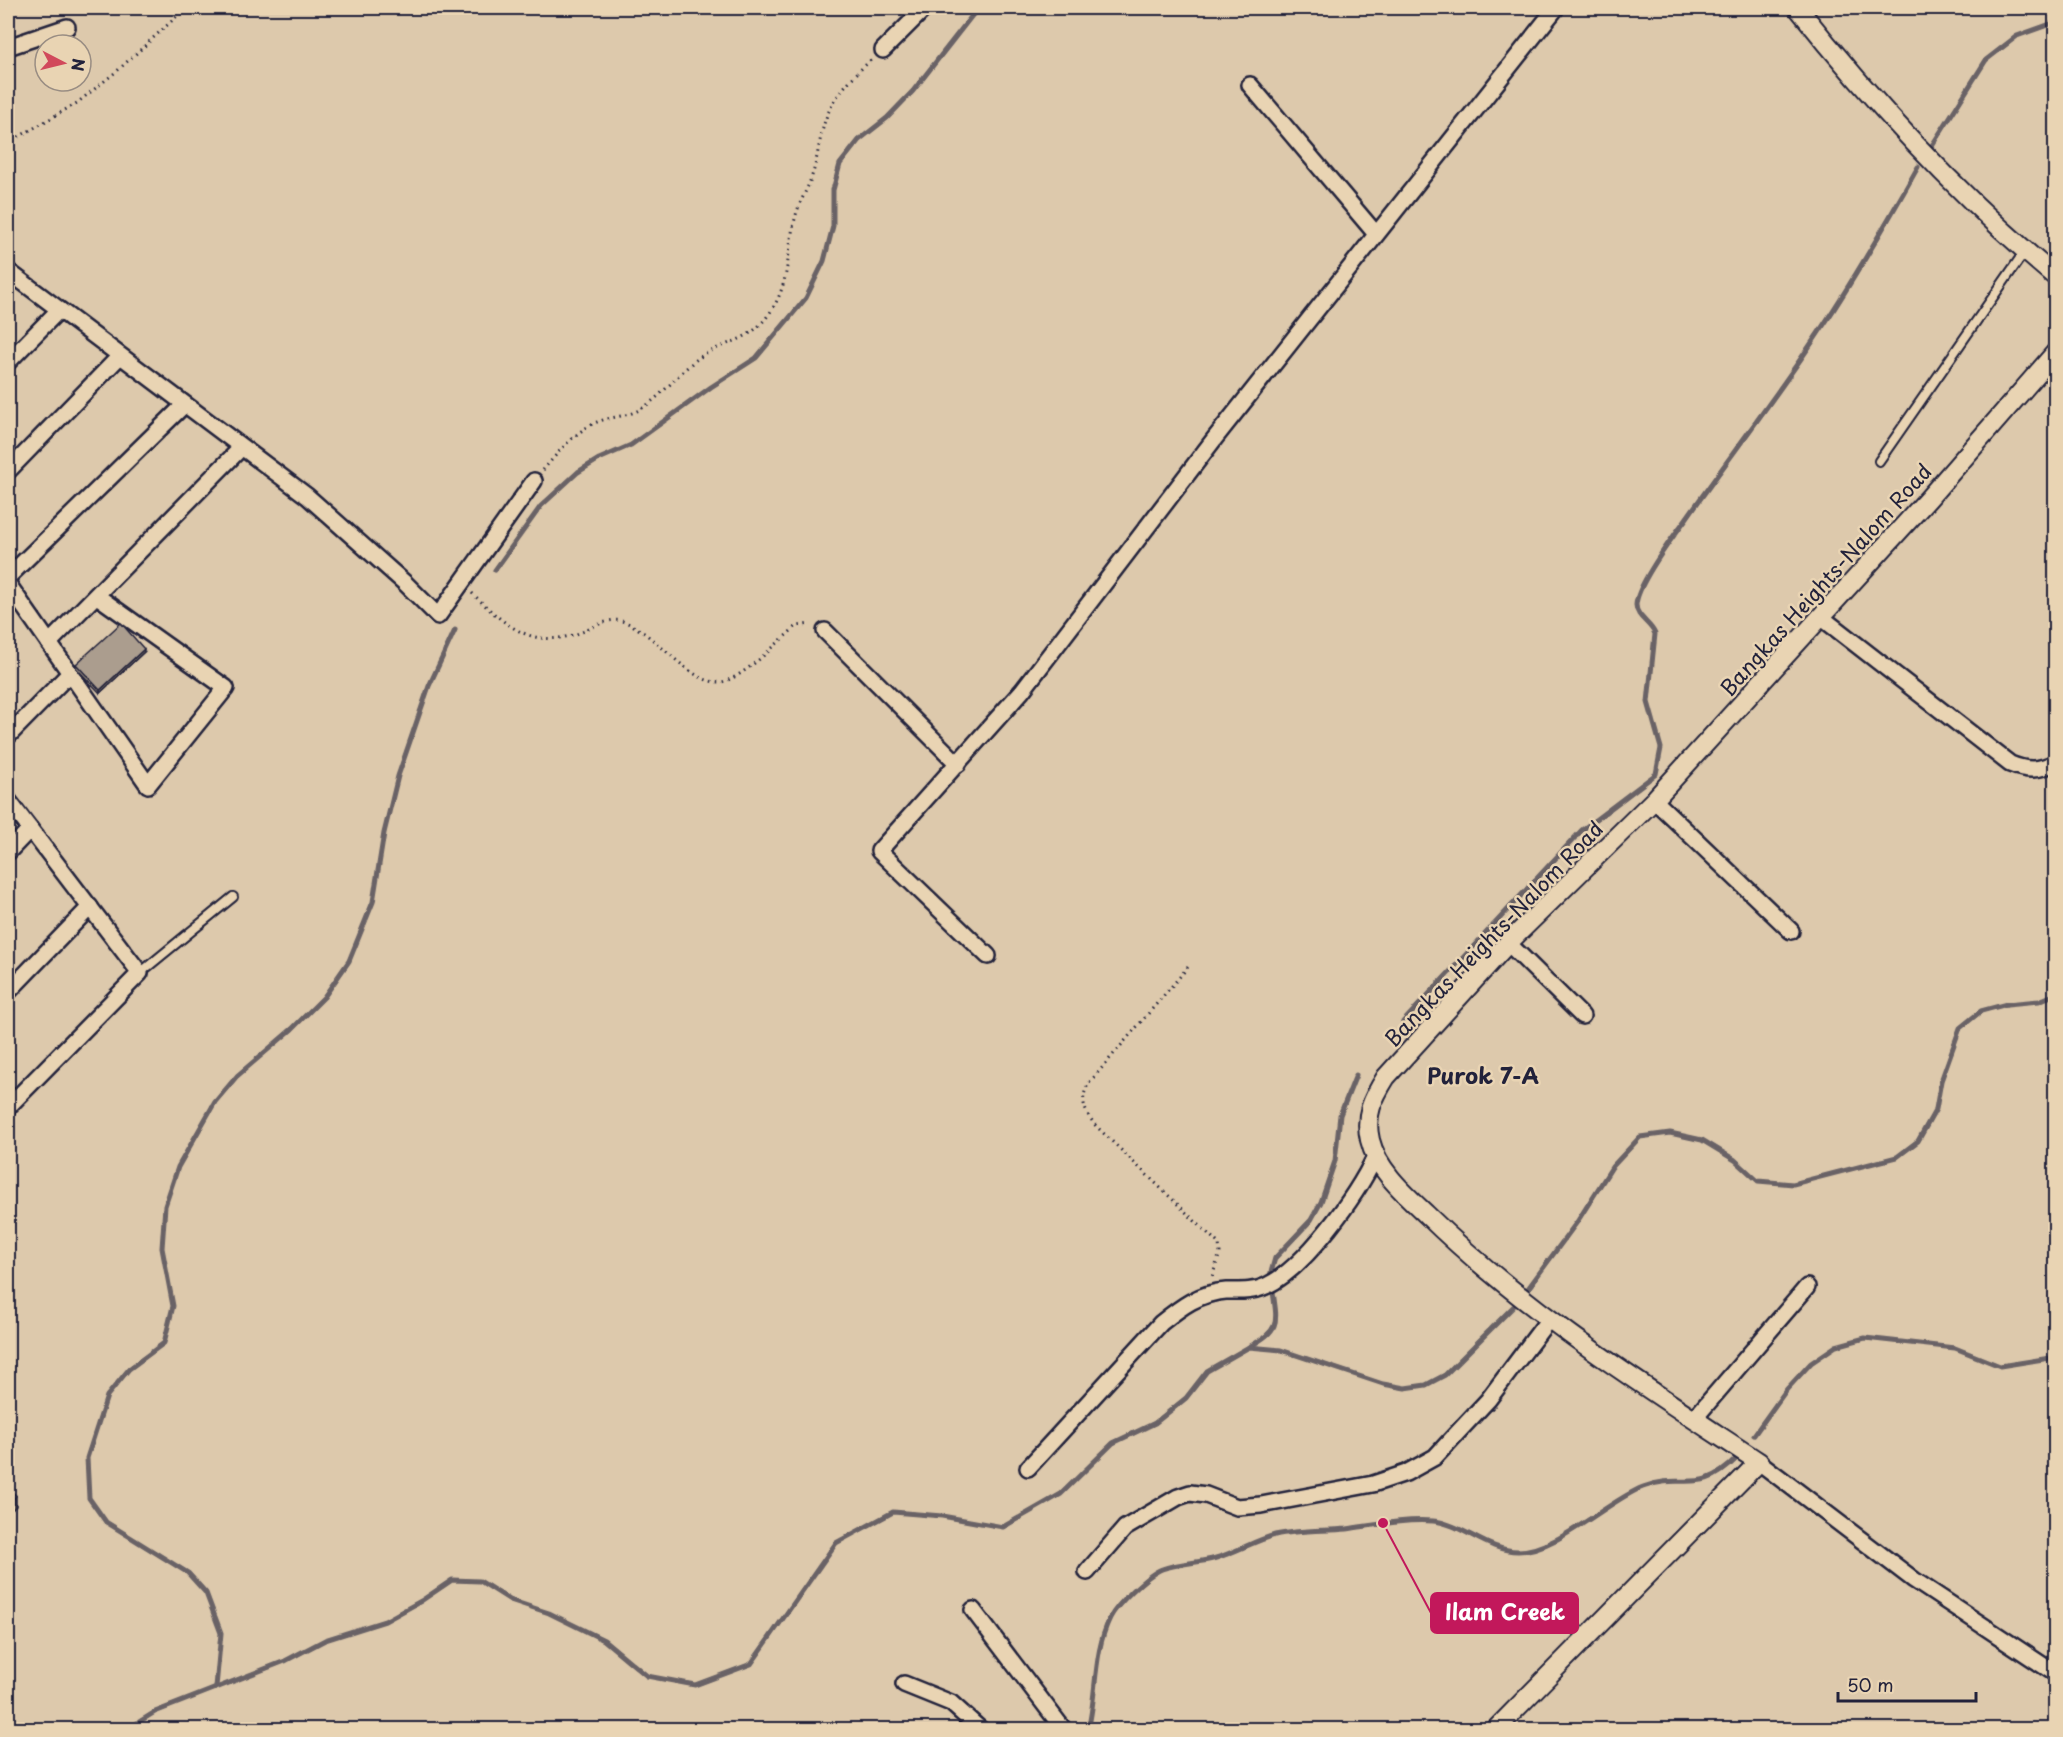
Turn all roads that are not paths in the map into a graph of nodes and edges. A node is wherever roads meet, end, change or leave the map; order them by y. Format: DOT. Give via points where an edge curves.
graph roads {
  1 [pos="925,8"];
  2 [pos="1556,8"];
  3 [pos="1798,8"];
  4 [pos="66,27"];
  5 [pos="8,47"];
  6 [pos="883,50"];
  7 [pos="1250,86"];
  8 [pos="1376,234"];
  9 [pos="2025,251"];
  10 [pos="8,271"];
  11 [pos="2055,277"];
  12 [pos="59,310"];
  13 [pos="2055,352"];
  14 [pos="120,356"];
  15 [pos="8,362"];
  16 [pos="184,405"];
  17 [pos="241,448"];
  18 [pos="1879,461"];
  19 [pos="8,471"];
  20 [pos="534,481"];
  21 [pos="8,577"];
  22 [pos="8,584"];
  23 [pos="97,596"];
  24 [pos="1821,616"];
  25 [pos="825,631"];
  26 [pos="49,643"];
  27 [pos="70,673"];
  28 [pos="8,734"];
  29 [pos="2055,762"];
  30 [pos="958,764"];
  31 [pos="8,800"];
  32 [pos="1654,800"];
  33 [pos="30,829"];
  34 [pos="8,852"];
  35 [pos="233,897"];
  36 [pos="90,907"];
  37 [pos="1791,931"];
  38 [pos="1508,943"];
  39 [pos="988,956"];
  40 [pos="140,973"];
  41 [pos="8,992"];
  42 [pos="1582,1016"];
  43 [pos="8,1107"];
  44 [pos="1375,1157"];
  45 [pos="1807,1287"];
  46 [pos="1550,1319"];
  47 [pos="1694,1419"];
  48 [pos="1759,1462"];
  49 [pos="1028,1468"];
  50 [pos="1087,1572"];
  51 [pos="973,1610"];
  52 [pos="2055,1674"];
  53 [pos="904,1684"];
  54 [pos="981,1730"];
  55 [pos="1064,1730"];
  56 [pos="1495,1730"];
  1 -- 6 [label="street"];
  2 -- 8 [label="street"];
  3 -- 9 [label="street" via="1928,160"];
  4 -- 5 [label="street"];
  7 -- 8 [label="street"];
  8 -- 30 [label="street" via="1022,691"];
  9 -- 11 [label="street"];
  9 -- 18 [label="lane"];
  10 -- 12 [label="street"];
  12 -- 14 [label="street"];
  12 -- 15 [label="street"];
  13 -- 24 [label="street, Bangkas Heights-Nalom Road"];
  14 -- 16 [label="street"];
  14 -- 19 [label="street"];
  16 -- 17 [label="street"];
  16 -- 21 [label="street"];
  17 -- 20 [label="street" via="307,496 438,616"];
  17 -- 23 [label="street"];
  22 -- 26 [label="street"];
  23 -- 26 [label="street"];
  23 -- 27 [label="street" via="226,688 148,785"];
  24 -- 29 [label="street" via="2010,764 2024,770 2040,770"];
  24 -- 32 [label="street, Bangkas Heights-Nalom Road"];
  25 -- 30 [label="street"];
  26 -- 27 [label="street"];
  27 -- 28 [label="street"];
  30 -- 39 [label="street" via="879,851"];
  31 -- 33 [label="street"];
  32 -- 37 [label="street"];
  32 -- 38 [label="street, Bangkas Heights-Nalom Road"];
  33 -- 34 [label="street"];
  33 -- 36 [label="street"];
  35 -- 40 [label="lane"];
  36 -- 40 [label="street"];
  36 -- 41 [label="street"];
  38 -- 42 [label="street"];
  38 -- 44 [label="street, Bangkas Heights-Nalom Road" via="1386,1077 1367,1117"];
  40 -- 43 [label="street"];
  44 -- 46 [label="street, Bangkas Heights-Nalom Road" via="1474,1261"];
  44 -- 49 [label="street" via="1348,1206 1288,1271 1267,1286 1245,1292 1206,1294 1185,1304 1161,1323"];
  45 -- 47 [label="street"];
  46 -- 47 [label="street, Bangkas Heights-Nalom Road"];
  46 -- 50 [label="street" via="1488,1400 1435,1457 1406,1473 1373,1484 1261,1505 1237,1507 1190,1493 1125,1528"];
  47 -- 48 [label="street, Bangkas Heights-Nalom Road"];
  48 -- 52 [label="street" via="1914,1580"];
  48 -- 56 [label="street"];
  51 -- 55 [label="street"];
  53 -- 54 [label="street" via="951,1702"];
}
